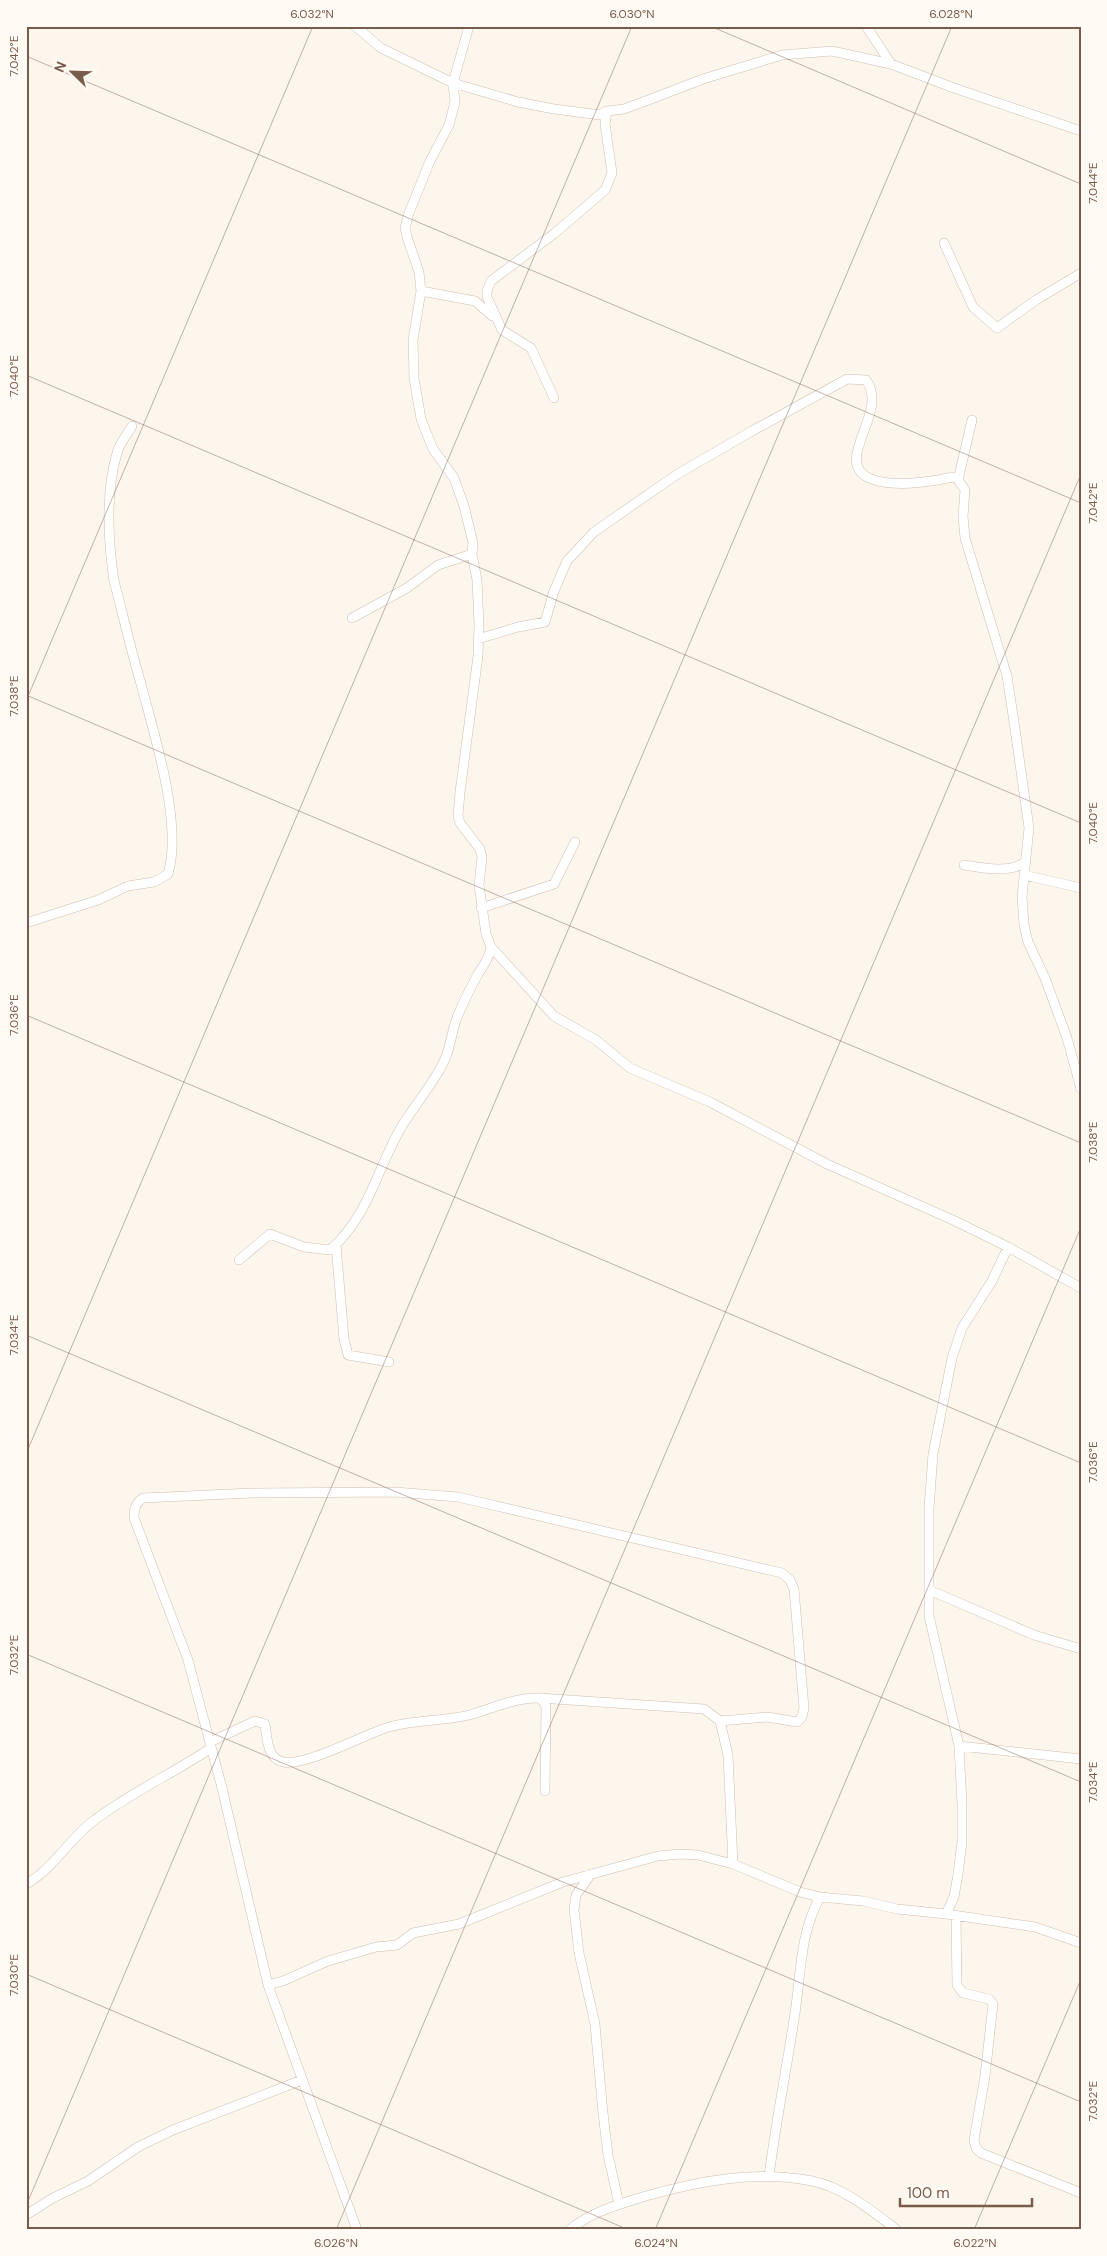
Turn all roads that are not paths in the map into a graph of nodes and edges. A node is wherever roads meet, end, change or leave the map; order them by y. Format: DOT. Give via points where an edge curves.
graph roads {
  1 [pos="355,26"];
  2 [pos="469,26"];
  3 [pos="866,26"];
  4 [pos="891,64"];
  5 [pos="453,83"];
  6 [pos="607,111"];
  7 [pos="1081,131"];
  8 [pos="944,243"];
  9 [pos="1081,273"];
  10 [pos="421,291"];
  11 [pos="496,319"];
  12 [pos="554,398"];
  13 [pos="972,420"];
  14 [pos="132,426"];
  15 [pos="958,480"];
  16 [pos="472,554"];
  17 [pos="352,618"];
  18 [pos="478,639"];
  19 [pos="575,842"];
  20 [pos="1026,861"];
  21 [pos="964,864"];
  22 [pos="1024,874"];
  23 [pos="1081,888"];
  24 [pos="481,908"];
  25 [pos="26,923"];
  26 [pos="492,947"];
  27 [pos="1081,1090"];
  28 [pos="336,1245"];
  29 [pos="1008,1247"];
  30 [pos="239,1260"];
  31 [pos="1081,1288"];
  32 [pos="389,1362"];
  33 [pos="929,1590"];
  34 [pos="1081,1649"];
  35 [pos="539,1698"];
  36 [pos="720,1721"];
  37 [pos="210,1745"];
  38 [pos="959,1746"];
  39 [pos="1081,1759"];
  40 [pos="545,1791"];
  41 [pos="733,1864"];
  42 [pos="590,1874"];
  43 [pos="26,1884"];
  44 [pos="820,1897"];
  45 [pos="951,1914"];
  46 [pos="1081,1943"];
  47 [pos="268,1985"];
  48 [pos="302,2080"];
  49 [pos="769,2176"];
  50 [pos="1081,2193"];
  51 [pos="619,2204"];
  52 [pos="26,2214"];
  53 [pos="357,2230"];
  54 [pos="569,2230"];
  55 [pos="897,2230"];
  1 -- 5 [label="street" via="382,48"];
  2 -- 5 [label="street"];
  3 -- 4 [label="street"];
  4 -- 6 [label="street" via="832,51 782,55 703,79 624,109"];
  4 -- 7 [label="street"];
  5 -- 6 [label="street" via="554,109 600,115"];
  5 -- 10 [label="street" via="454,102 449,125 430,161 406,228"];
  6 -- 11 [label="street" via="612,173 609,184 600,197 491,281 487,297"];
  8 -- 9 [label="street" via="972,307 997,328"];
  10 -- 11 [label="street" via="475,301"];
  10 -- 16 [label="street" via="413,340 414,378 422,419 433,449 454,478 464,506 473,543"];
  11 -- 12 [label="street" via="505,334 531,348"];
  13 -- 15 [label="street"];
  14 -- 25 [label="street" via="117,452 109,511 109,552 164,772 171,822 171,864 168,874 154,882 128,886 98,900"];
  15 -- 18 [label="street" via="952,477 892,483 876,481 859,470 857,447 871,418 872,387 866,380 847,380 676,475 594,532 568,561 545,622"];
  15 -- 20 [label="street" via="964,490 965,538 1007,676 1029,828"];
  16 -- 17 [label="street" via="438,566 407,588"];
  16 -- 18 [label="street" via="477,580"];
  18 -- 24 [label="street" via="458,816 482,857"];
  19 -- 24 [label="street" via="554,884"];
  20 -- 21 [label="street" via="1020,867 1001,868"];
  20 -- 22 [label="street"];
  22 -- 23 [label="street"];
  22 -- 27 [label="street" via="1022,913 1028,942 1057,1008"];
  24 -- 26 [label="street"];
  26 -- 28 [label="street" via="457,1017 440,1068 398,1133 366,1206"];
  26 -- 29 [label="street" via="554,1016 596,1040 630,1068 710,1102 827,1164"];
  28 -- 30 [label="street" via="325,1251 270,1234"];
  28 -- 32 [label="street" via="348,1355"];
  29 -- 31 [label="street"];
  29 -- 33 [label="street" via="992,1281 962,1328 952,1358 932,1461"];
  33 -- 34 [label="street" via="1034,1635"];
  33 -- 38 [label="street" via="929,1616"];
  35 -- 36 [label="street" via="704,1709"];
  35 -- 37 [label="street" via="510,1702 468,1716 399,1724 327,1753 289,1763 278,1761 270,1752 264,1724 260,1721"];
  35 -- 40 [label="street" via="546,1707"];
  36 -- 37 [label="street" via="767,1717 797,1722 802,1716 794,1589 782,1573 458,1496 386,1492 143,1498 134,1508 134,1518 188,1660"];
  36 -- 41 [label="street" via="728,1756"];
  37 -- 43 [label="street" via="96,1819 69,1843 49,1868"];
  37 -- 47 [label="street"];
  38 -- 39 [label="street"];
  38 -- 45 [label="street" via="962,1841"];
  41 -- 42 [label="street" via="680,1854 658,1856"];
  41 -- 44 [label="street"];
  42 -- 47 [label="street" via="459,1924 413,1933 397,1945 376,1947 328,1961"];
  42 -- 51 [label="street" via="576,1896 574,1910 595,2024 608,2156"];
  44 -- 45 [label="street"];
  44 -- 49 [label="street" via="805,1931 796,2010"];
  45 -- 46 [label="street" via="1035,1927"];
  45 -- 50 [label="street" via="957,1985 963,1993 989,1999 993,2004 974,2140 976,2148 981,2153"];
  47 -- 48 [label="street"];
  48 -- 52 [label="street" via="173,2130 138,2147 88,2182"];
  48 -- 53 [label="street"];
  49 -- 51 [label="street" via="708,2181"];
  49 -- 55 [label="street" via="812,2181 834,2188"];
  51 -- 54 [label="street"];
}
